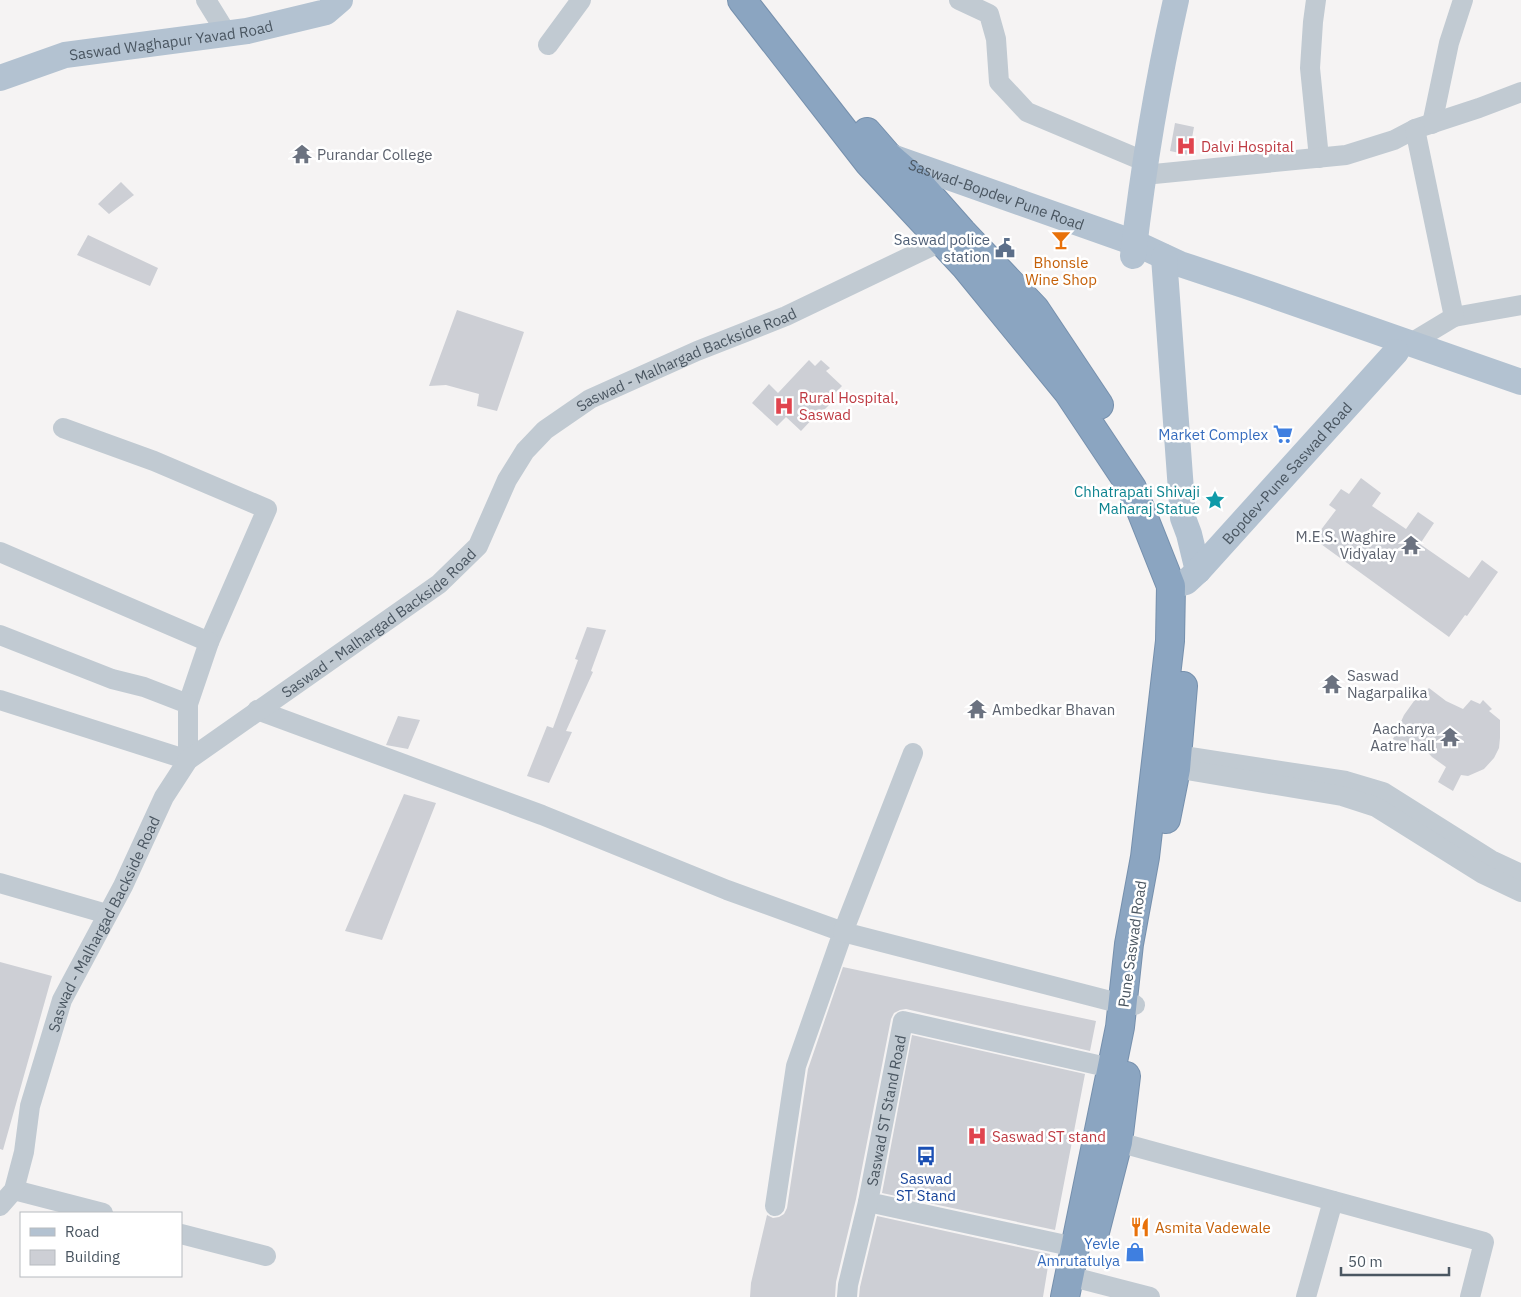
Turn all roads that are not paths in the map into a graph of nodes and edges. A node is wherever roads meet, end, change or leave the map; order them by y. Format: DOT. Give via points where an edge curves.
graph roads {
  1 [pos="206,0"];
  2 [pos="340,0"];
  3 [pos="581,0"];
  4 [pos="742,0"];
  5 [pos="765,0"];
  6 [pos="959,0"];
  7 [pos="1176,0"];
  8 [pos="1316,0"];
  9 [pos="1463,0"];
  10 [pos="227,34"];
  11 [pos="548,45"];
  12 [pos="0,78"];
  13 [pos="1521,92"];
  14 [pos="1423,127"];
  15 [pos="871,155"];
  16 [pos="1319,158"];
  17 [pos="1145,169"];
  18 [pos="916,180"];
  19 [pos="951,236"];
  20 [pos="1134,249"];
  21 [pos="1172,267"];
  22 [pos="1521,305"];
  23 [pos="1454,317"];
  24 [pos="1403,348"];
  25 [pos="1521,382"];
  26 [pos="1521,398"];
  27 [pos="63,428"];
  28 [pos="0,552"];
  29 [pos="1185,580"];
  30 [pos="0,634"];
  31 [pos="209,642"];
  32 [pos="0,700"];
  33 [pos="188,704"];
  34 [pos="257,710"];
  35 [pos="913,753"];
  36 [pos="188,760"];
  37 [pos="1167,760"];
  38 [pos="1518,876"];
  39 [pos="0,883"];
  40 [pos="107,914"];
  41 [pos="844,932"];
  42 [pos="1129,1005"];
  43 [pos="1111,1068"];
  44 [pos="1118,1142"];
  45 [pos="14,1190"];
  46 [pos="1334,1201"];
  47 [pos="868,1202"];
  48 [pos="0,1206"];
  49 [pos="775,1206"];
  50 [pos="99,1212"];
  51 [pos="182,1234"];
  52 [pos="1074,1247"];
  53 [pos="266,1256"];
  54 [pos="1074,1288"];
  55 [pos="849,1293"];
  56 [pos="1150,1297"];
  57 [pos="1306,1297"];
  58 [pos="1470,1297"];
  1 -- 10 [label="street"];
  2 -- 10 [label="main road, Saswad Waghapur Yavad Road" via="326,12"];
  3 -- 11 [label="street"];
  4 -- 15 [label="highway"];
  5 -- 15 [label="highway" via="864,129"];
  6 -- 17 [label="street" via="989,14 996,39 1000,82 1027,112"];
  7 -- 17 [label="main road" via="1162,59"];
  8 -- 16 [label="street" via="1310,68"];
  9 -- 14 [label="street"];
  10 -- 12 [label="main road, Saswad Waghapur Yavad Road" via="65,55"];
  13 -- 14 [label="street"];
  14 -- 16 [label="street" via="1346,155"];
  14 -- 23 [label="street"];
  15 -- 18 [label="highway"];
  15 -- 19 [label="highway"];
  15 -- 20 [label="main road, Saswad-Bopdev Pune Road"];
  16 -- 17 [label="street"];
  17 -- 20 [label="main road"];
  18 -- 19 [label="highway"];
  18 -- 20 [label="main road, Saswad-Bopdev Pune Road"];
  19 -- 29 [label="highway" via="965,266 1068,392 1132,488"];
  19 -- 29 [label="highway" via="1035,310 1150,482"];
  19 -- 34 [label="street, Saswad - Malhargad Backside Road" via="786,316 590,399 545,430 525,451 507,480 478,546 439,584"];
  20 -- 21 [label="main road"];
  21 -- 24 [label="main road" via="1327,327"];
  21 -- 29 [label="main road" via="1185,470 1183,518 1189,534"];
  22 -- 23 [label="street"];
  23 -- 24 [label="street"];
  24 -- 25 [label="main road"];
  24 -- 26 [label="main road"];
  24 -- 29 [label="main road, Bopdev-Pune Saswad Road"];
  27 -- 31 [label="street" via="267,510"];
  28 -- 31 [label="street"];
  29 -- 37 [label="highway" via="1170,641"];
  30 -- 33 [label="street"];
  31 -- 33 [label="street"];
  32 -- 36 [label="street"];
  33 -- 36 [label="street"];
  34 -- 36 [label="street, Saswad - Malhargad Backside Road"];
  34 -- 41 [label="street" via="542,815 727,890"];
  35 -- 41 [label="street"];
  36 -- 40 [label="street, Saswad - Malhargad Backside Road" via="164,797"];
  37 -- 38 [label="street" via="1346,781 1375,798 1383,792"];
  37 -- 42 [label="highway" via="1146,919"];
  39 -- 40 [label="street"];
  40 -- 45 [label="street, Saswad - Malhargad Backside Road" via="62,1000 30,1106 24,1152"];
  41 -- 42 [label="street"];
  41 -- 49 [label="street" via="796,1066"];
  42 -- 43 [label="highway, Pune Saswad Road"];
  42 -- 44 [label="highway"];
  43 -- 47 [label="street, Saswad ST Stand Road" via="903,1021"];
  43 -- 52 [label="highway, Pune Saswad Road"];
  44 -- 46 [label="street"];
  44 -- 54 [label="highway"];
  45 -- 48 [label="street, Saswad - Malhargad Backside Road"];
  45 -- 50 [label="street"];
  46 -- 57 [label="street"];
  46 -- 58 [label="street" via="1484,1242"];
  47 -- 52 [label="street, Saswad ST Stand Road"];
  47 -- 55 [label="street"];
  51 -- 53 [label="street"];
  52 -- 54 [label="highway, Pune Saswad Road"];
  54 -- 56 [label="street"];
}
